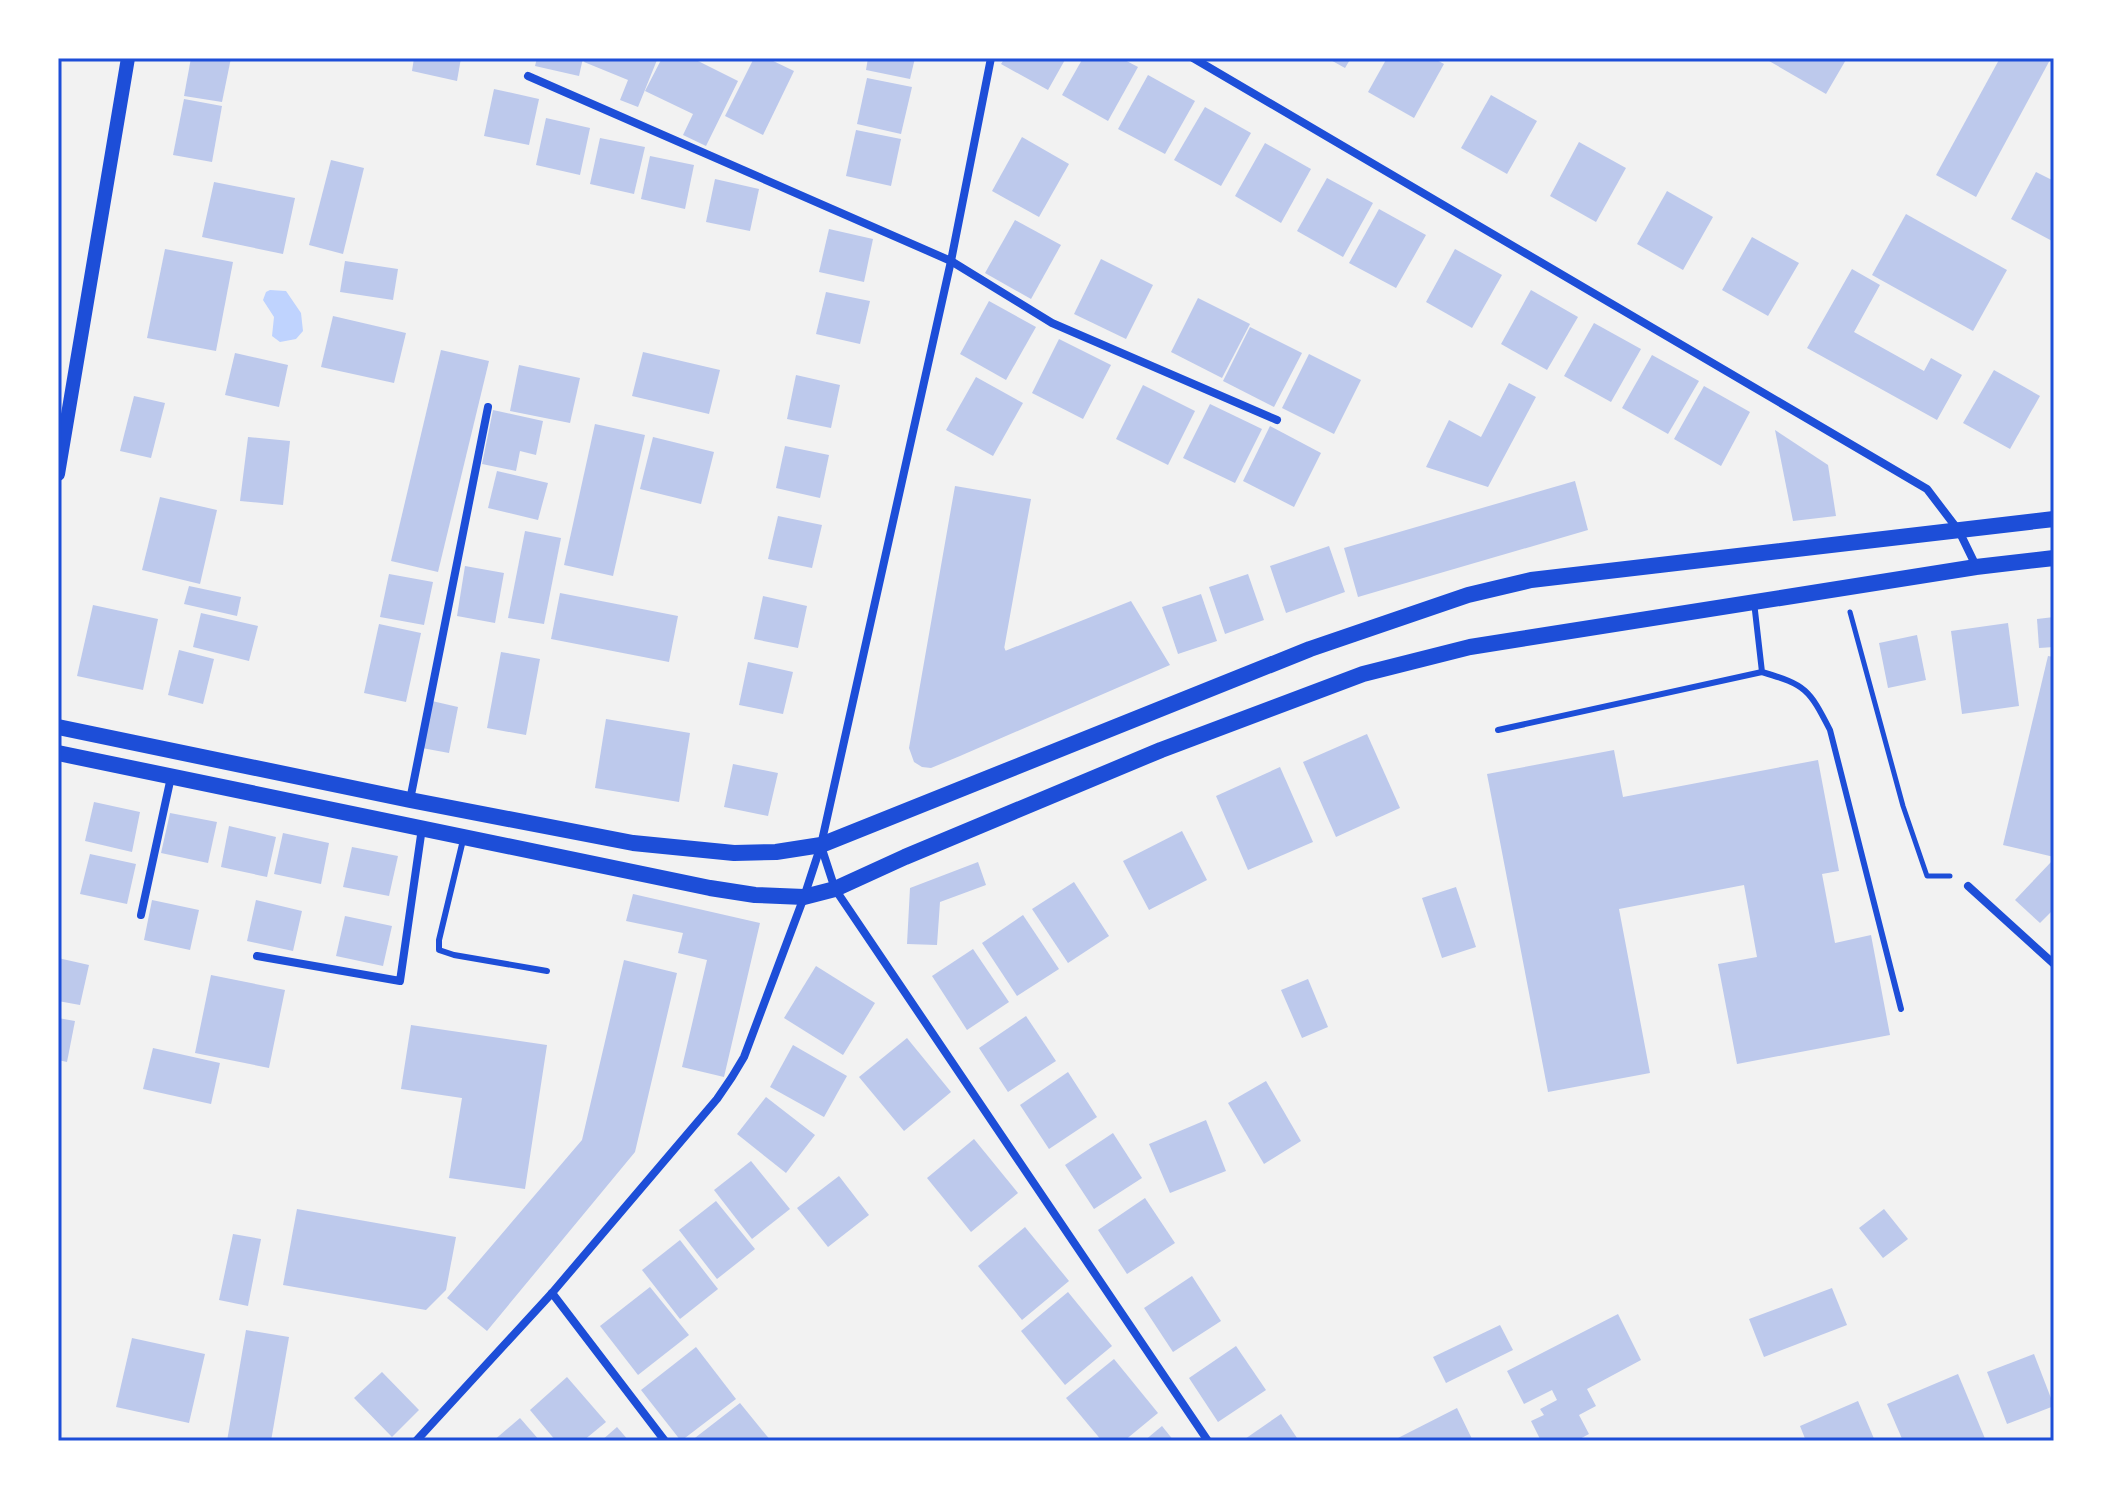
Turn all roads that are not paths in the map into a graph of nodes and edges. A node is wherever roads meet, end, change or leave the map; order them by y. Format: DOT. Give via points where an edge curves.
graph roads {
  1 [pos="128,58"];
  2 [pos="991,58"];
  3 [pos="1193,58"];
  4 [pos="528,76"];
  5 [pos="951,261"];
  6 [pos="488,407"];
  7 [pos="1277,420"];
  8 [pos="58,474"];
  9 [pos="2054,519"];
  10 [pos="1959,531"];
  11 [pos="2054,558"];
  12 [pos="1976,567"];
  13 [pos="1754,602"];
  14 [pos="1762,672"];
  15 [pos="58,727"];
  16 [pos="1498,730"];
  17 [pos="58,753"];
  18 [pos="171,776"];
  19 [pos="410,800"];
  20 [pos="422,828"];
  21 [pos="464,837"];
  22 [pos="821,845"];
  23 [pos="1968,886"];
  24 [pos="835,889"];
  25 [pos="804,897"];
  26 [pos="141,915"];
  27 [pos="257,956"];
  28 [pos="2054,964"];
  29 [pos="547,971"];
  30 [pos="1901,1009"];
  31 [pos="552,1293"];
  32 [pos="416,1441"];
  33 [pos="665,1441"];
  34 [pos="1208,1441"];
  1 -- 8 [label="street"];
  2 -- 5 [label="street"];
  3 -- 10 [label="street" via="1927,489"];
  4 -- 5 [label="street"];
  5 -- 7 [label="street" via="1052,323"];
  5 -- 22 [label="street"];
  6 -- 19 [label="street"];
  9 -- 10 [label="main road"];
  10 -- 12 [label="street"];
  10 -- 22 [label="main road" via="1531,580 1468,595 1310,649"];
  11 -- 12 [label="main road"];
  12 -- 13 [label="main road"];
  13 -- 14 [label="lane"];
  13 -- 24 [label="main road" via="1470,647 1363,674 1161,750"];
  14 -- 16 [label="lane"];
  14 -- 30 [label="lane" via="1798,683 1830,730"];
  15 -- 19 [label="main road"];
  17 -- 18 [label="main road"];
  18 -- 20 [label="main road"];
  18 -- 26 [label="street"];
  19 -- 22 [label="main road" via="633,843 734,853"];
  20 -- 21 [label="main road"];
  20 -- 27 [label="street" via="400,981"];
  21 -- 25 [label="main road" via="710,888"];
  21 -- 29 [label="lane" via="439,950"];
  22 -- 24 [label="street"];
  22 -- 25 [label="street"];
  23 -- 28 [label="street"];
  24 -- 25 [label="main road"];
  24 -- 34 [label="street"];
  25 -- 31 [label="street" via="732,1077"];
  31 -- 32 [label="street"];
  31 -- 33 [label="street"];
}
